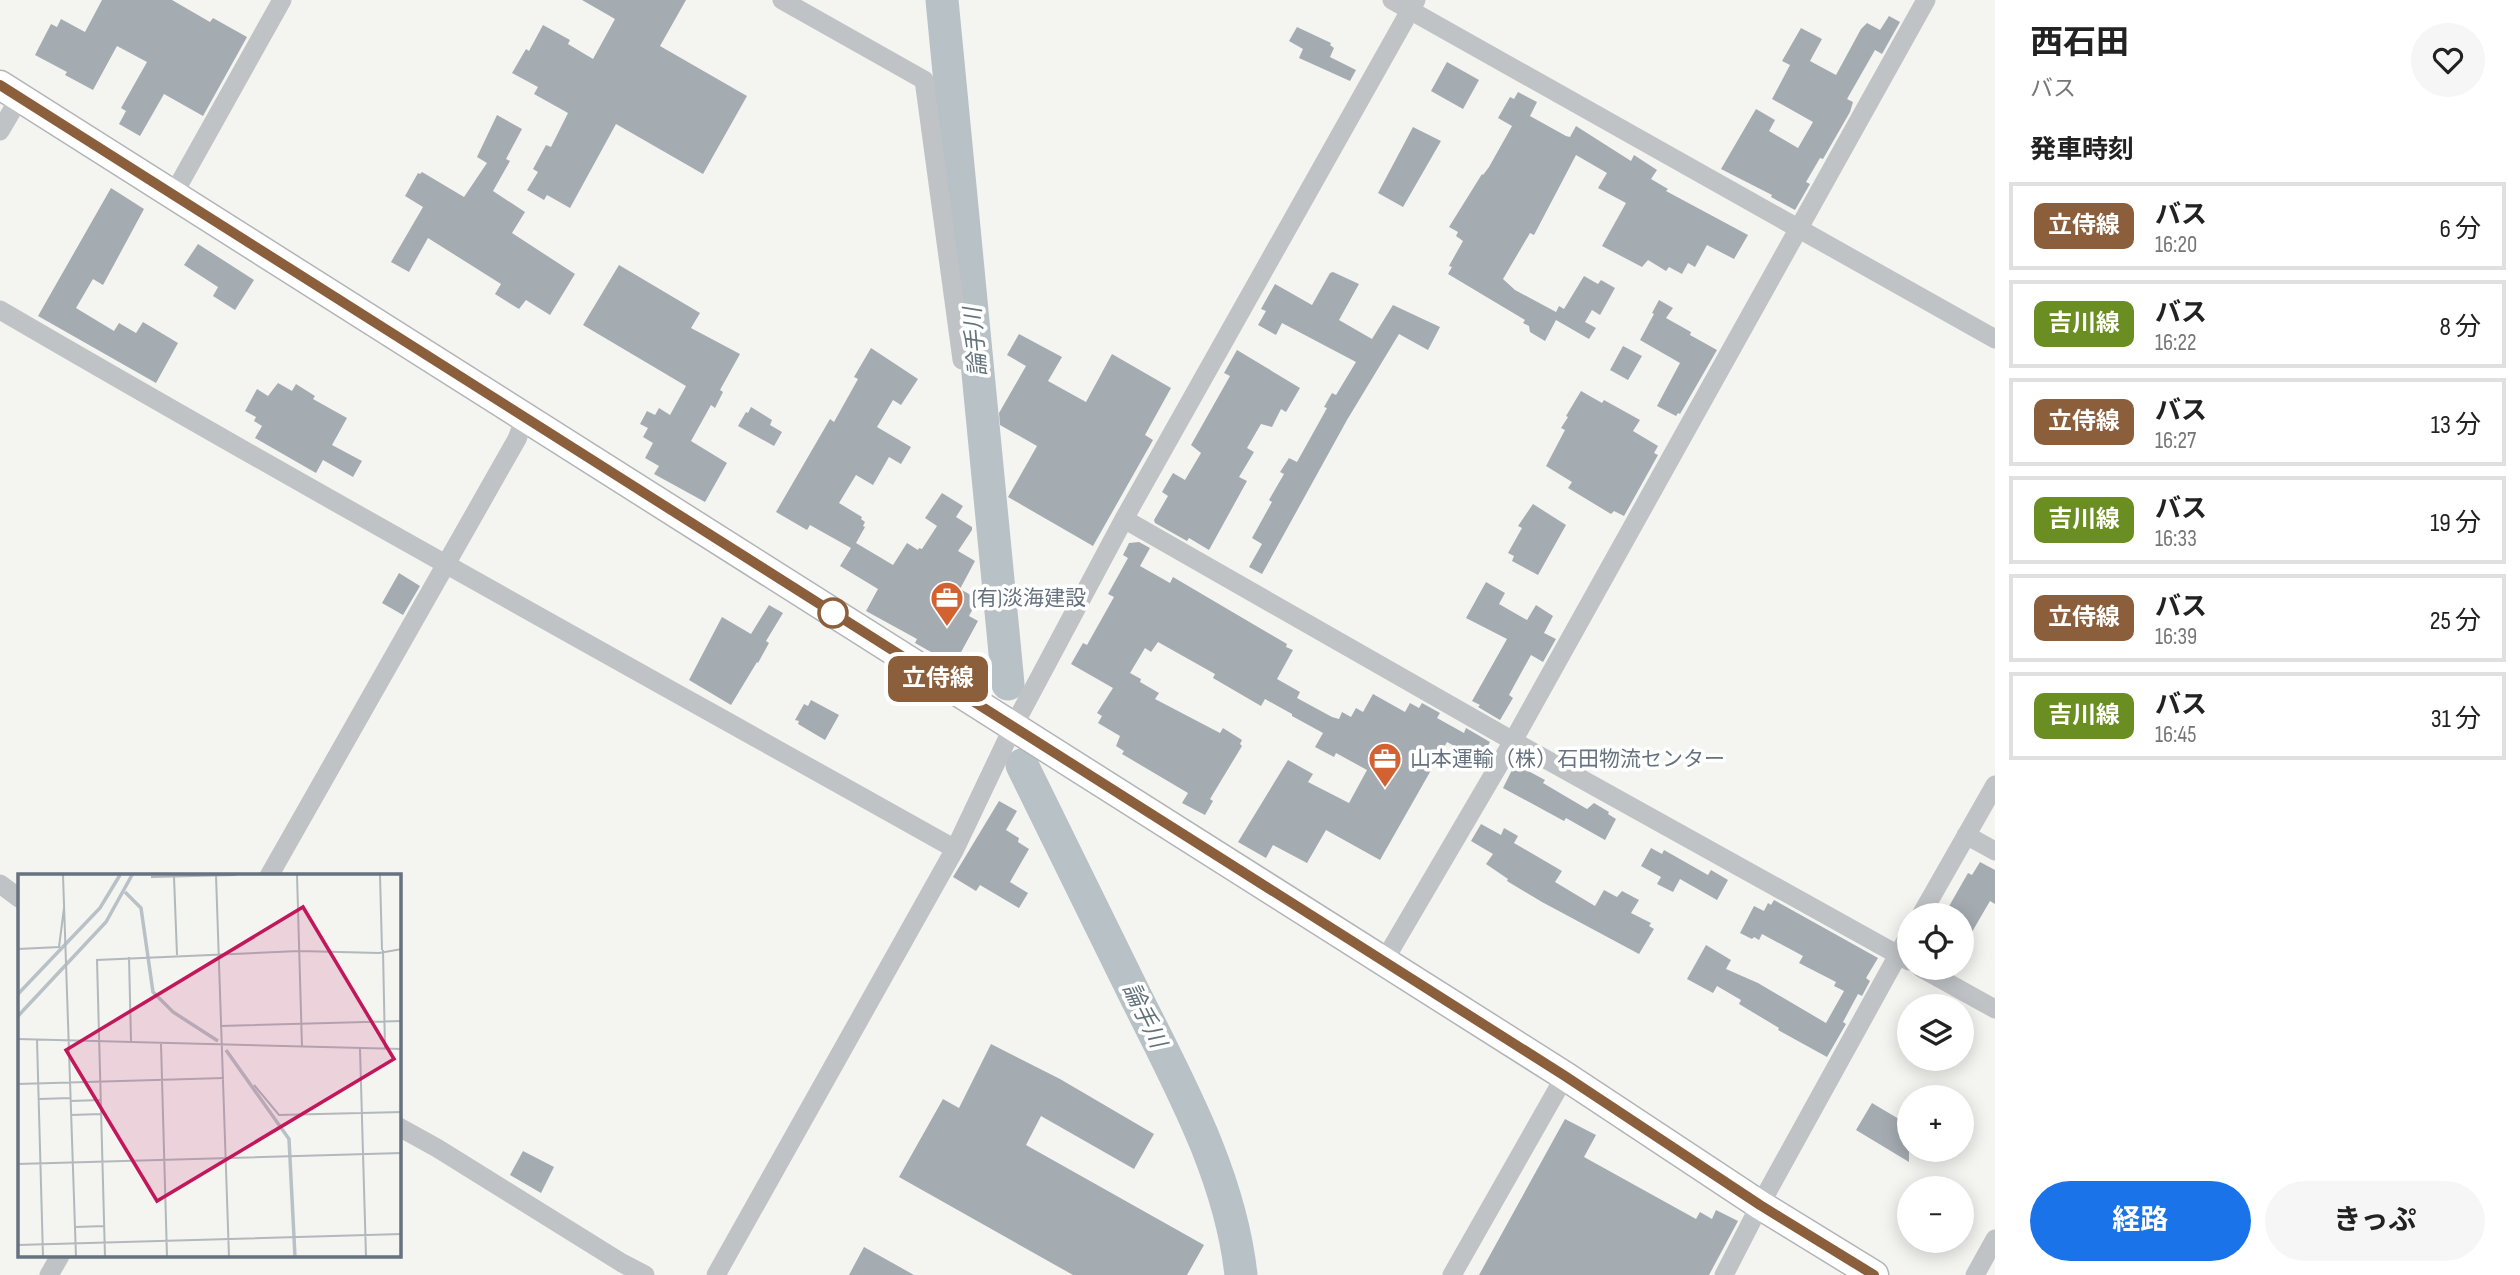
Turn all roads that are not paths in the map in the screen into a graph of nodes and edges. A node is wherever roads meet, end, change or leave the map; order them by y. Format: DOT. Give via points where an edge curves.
graph roads {
  1 [pos="282,0"];
  2 [pos="782,0"];
  3 [pos="1392,0"];
  4 [pos="1926,0"];
  5 [pos="1413,5"];
  6 [pos="10,91"];
  7 [pos="0,131"];
  8 [pos="173,195"];
  9 [pos="1798,228"];
  10 [pos="0,310"];
  11 [pos="1995,339"];
  12 [pos="962,360"];
  13 [pos="525,418"];
  14 [pos="1124,519"];
  15 [pos="446,563"];
  16 [pos="1013,726"];
  17 [pos="1513,741"];
  18 [pos="1995,785"];
  19 [pos="1966,835"];
  20 [pos="954,849"];
  21 [pos="1995,852"];
  22 [pos="270,874"];
  23 [pos="0,884"];
  24 [pos="18,897"];
  25 [pos="1928,903"];
  26 [pos="1897,954"];
  27 [pos="1384,961"];
  28 [pos="1897,970"];
  29 [pos="1943,980"];
  30 [pos="1995,1009"];
  31 [pos="1565,1076"];
  32 [pos="401,1128"];
  33 [pos="1760,1205"];
  34 [pos="1995,1239"];
  35 [pos="59,1258"];
  36 [pos="49,1275"];
  37 [pos="645,1275"];
  38 [pos="716,1275"];
  39 [pos="1452,1275"];
  40 [pos="1724,1275"];
  41 [pos="1874,1275"];
  42 [pos="1975,1275"];
  1 -- 8 [label="street"];
  2 -- 12 [label="street" via="924,80"];
  3 -- 5 [label="street"];
  4 -- 9 [label="street"];
  5 -- 9 [label="street"];
  5 -- 14 [label="street"];
  6 -- 7 [label="street"];
  6 -- 8 [label="highway"];
  8 -- 13 [label="highway"];
  9 -- 11 [label="street"];
  9 -- 17 [label="street"];
  10 -- 15 [label="street"];
  13 -- 15 [label="street"];
  13 -- 16 [label="highway"];
  14 -- 16 [label="street"];
  14 -- 17 [label="street"];
  15 -- 20 [label="street"];
  15 -- 22 [label="street"];
  16 -- 20 [label="street"];
  16 -- 27 [label="highway"];
  17 -- 26 [label="street"];
  17 -- 27 [label="street"];
  18 -- 19 [label="street"];
  19 -- 21 [label="street"];
  19 -- 25 [label="street"];
  20 -- 38 [label="street"];
  23 -- 24 [label="street"];
  27 -- 31 [label="highway"];
  28 -- 33 [label="street"];
  29 -- 30 [label="street"];
  31 -- 33 [label="highway"];
  31 -- 39 [label="street"];
  32 -- 37 [label="street"];
  33 -- 40 [label="street"];
  33 -- 41 [label="highway"];
  34 -- 42 [label="street"];
  35 -- 36 [label="street"];
}
